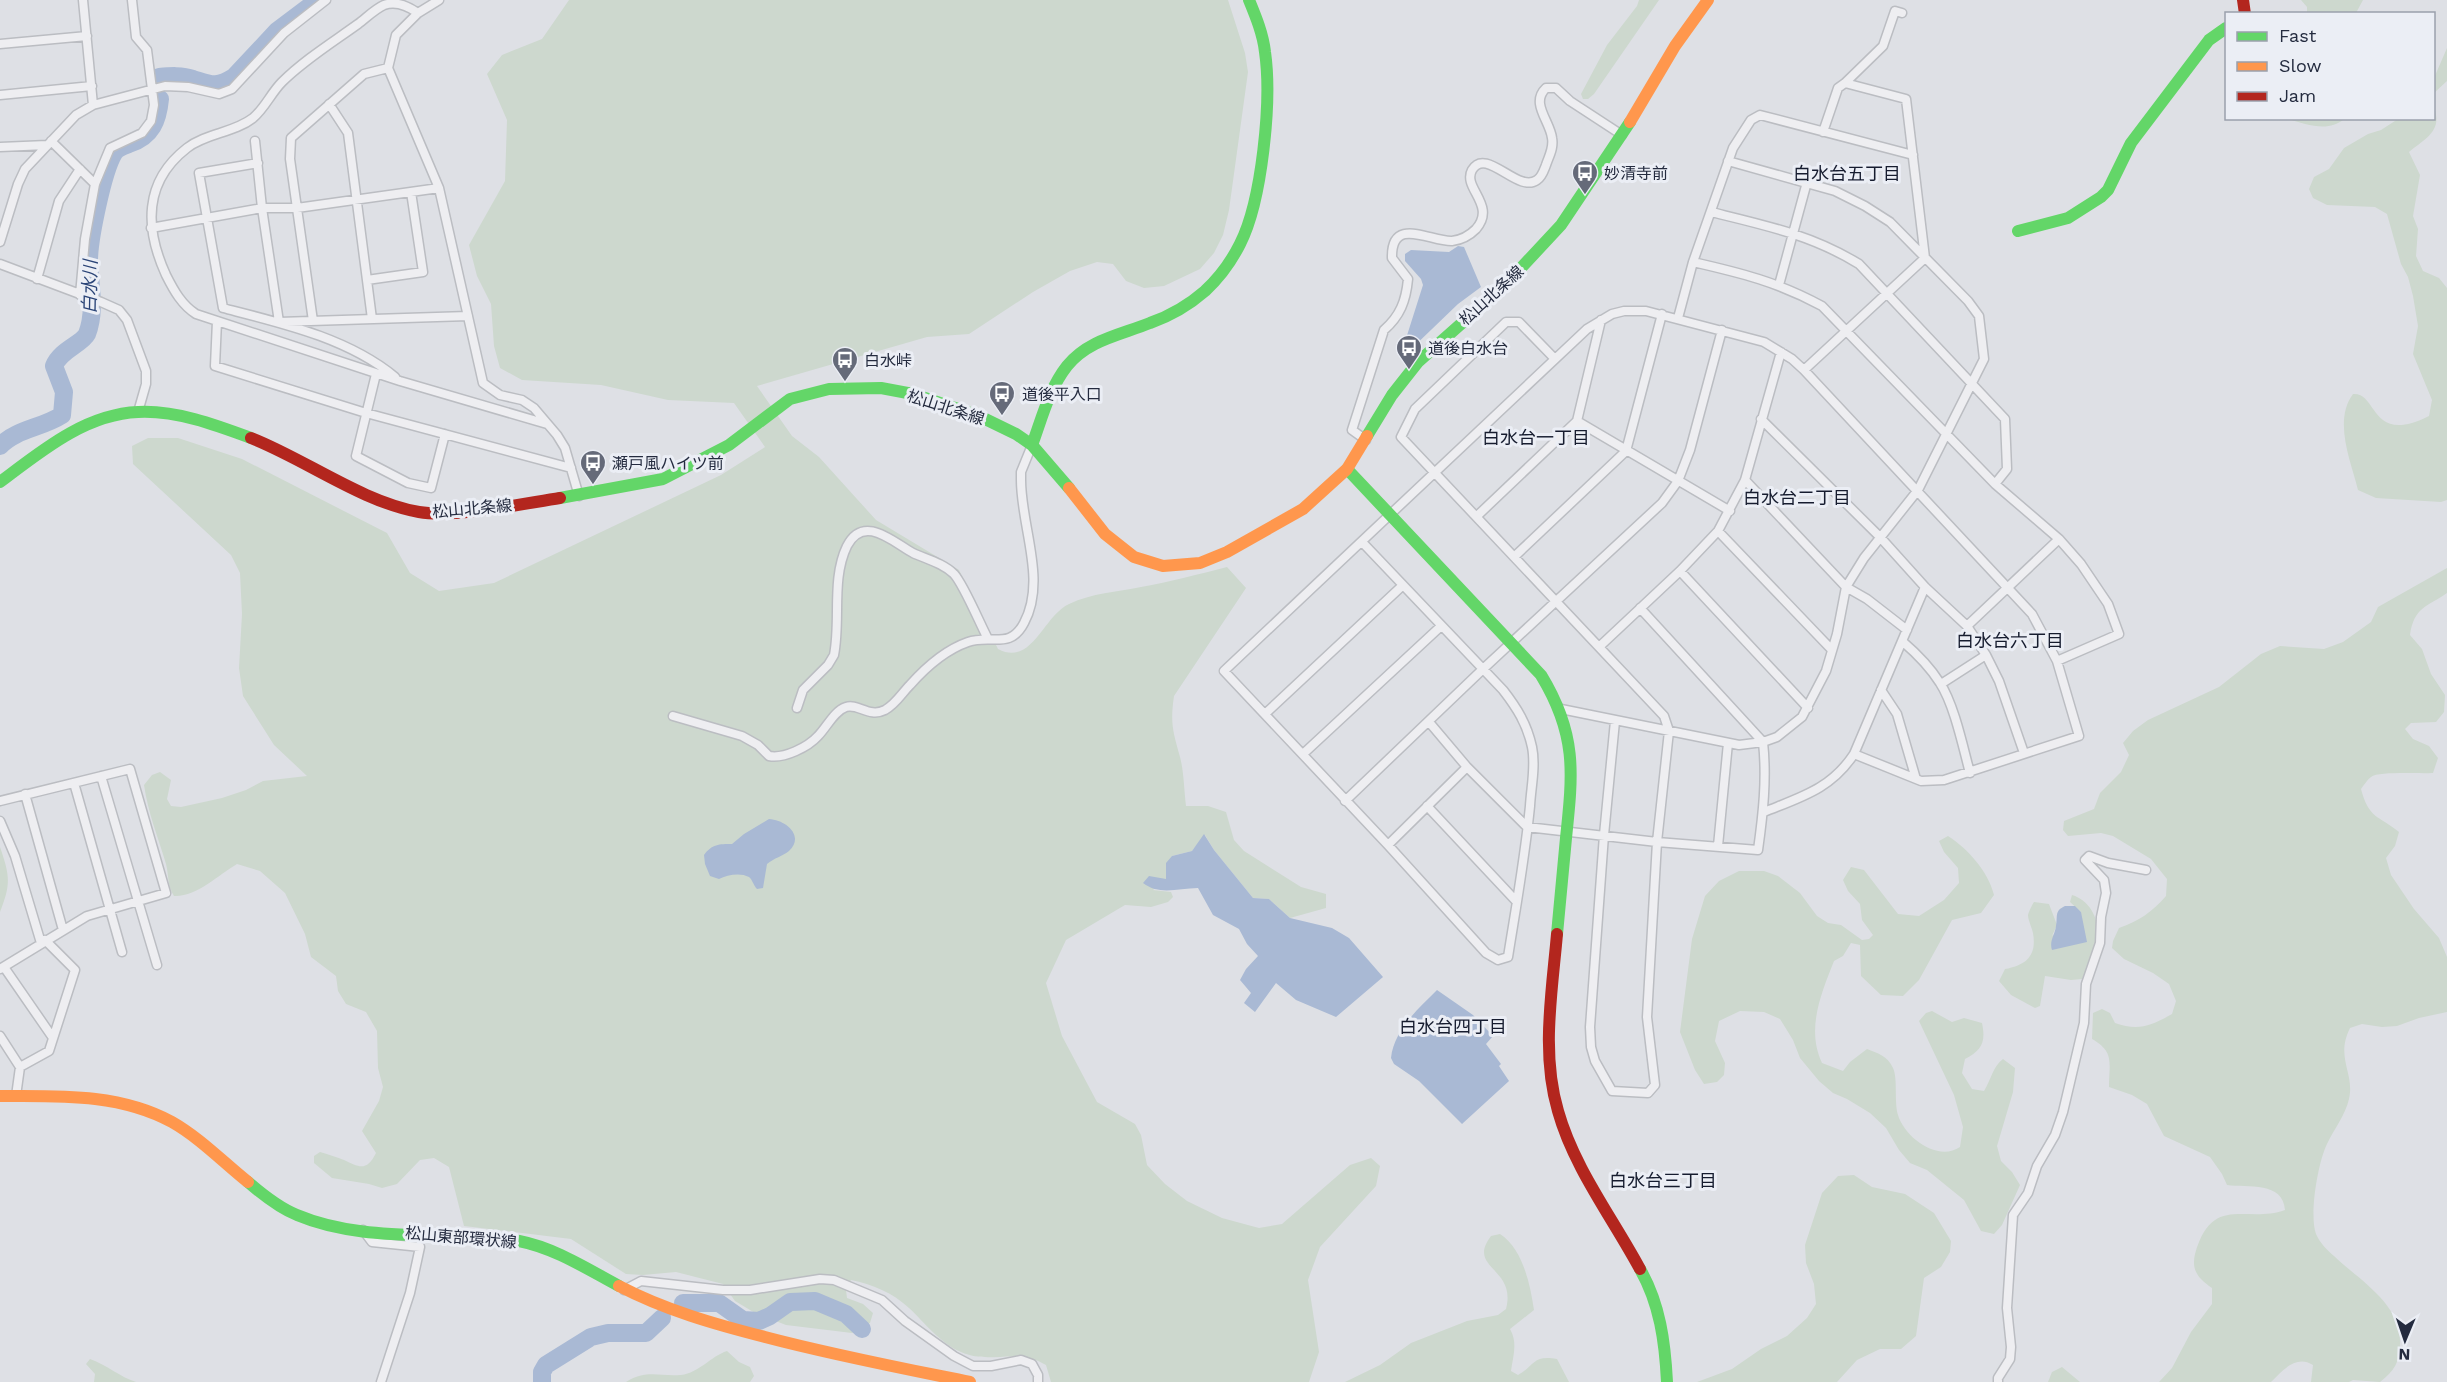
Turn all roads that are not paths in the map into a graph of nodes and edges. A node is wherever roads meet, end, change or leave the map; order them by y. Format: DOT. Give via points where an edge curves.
graph roads {
  1 [pos="83,0"];
  2 [pos="132,0"];
  3 [pos="326,0"];
  4 [pos="439,0"];
  5 [pos="1249,0"];
  6 [pos="1708,0"];
  7 [pos="418,13"];
  8 [pos="1902,13"];
  9 [pos="2225,29"];
  10 [pos="87,36"];
  11 [pos="0,44"];
  12 [pos="388,68"];
  13 [pos="1845,83"];
  14 [pos="92,86"];
  15 [pos="153,90"];
  16 [pos="0,95"];
  17 [pos="329,104"];
  18 [pos="93,105"];
  19 [pos="1823,132"];
  20 [pos="1622,135"];
  21 [pos="255,141"];
  22 [pos="49,143"];
  23 [pos="0,147"];
  24 [pos="1913,155"];
  25 [pos="1728,161"];
  26 [pos="258,164"];
  27 [pos="80,169"];
  28 [pos="1807,183"];
  29 [pos="95,184"];
  30 [pos="439,189"];
  31 [pos="411,192"];
  32 [pos="357,200"];
  33 [pos="262,208"];
  34 [pos="297,208"];
  35 [pos="1711,212"];
  36 [pos="206,217"];
  37 [pos="151,228"];
  38 [pos="2018,231"];
  39 [pos="1,232"];
  40 [pos="1793,233"];
  41 [pos="0,242"];
  42 [pos="1925,258"];
  43 [pos="1693,262"];
  44 [pos="0,264"];
  45 [pos="37,279"];
  46 [pos="367,280"];
  47 [pos="1779,285"];
  48 [pos="1888,294"];
  49 [pos="80,295"];
  50 [pos="1662,314"];
  51 [pos="468,316"];
  52 [pos="1678,318"];
  53 [pos="372,319"];
  54 [pos="1601,320"];
  55 [pos="217,321"];
  56 [pos="313,321"];
  57 [pos="279,322"];
  58 [pos="1847,329"];
  59 [pos="1722,330"];
  60 [pos="1781,352"];
  61 [pos="1555,359"];
  62 [pos="1804,370"];
  63 [pos="376,374"];
  64 [pos="400,381"];
  65 [pos="1972,382"];
  66 [pos="138,411"];
  67 [pos="366,413"];
  68 [pos="1761,419"];
  69 [pos="1577,421"];
  70 [pos="547,424"];
  71 [pos="445,434"];
  72 [pos="1948,435"];
  73 [pos="1366,440"];
  74 [pos="1032,445"];
  75 [pos="1626,451"];
  76 [pos="572,468"];
  77 [pos="1347,470"];
  78 [pos="1435,474"];
  79 [pos="1745,480"];
  80 [pos="1678,481"];
  81 [pos="0,482"];
  82 [pos="1995,484"];
  83 [pos="1918,490"];
  84 [pos="579,496"];
  85 [pos="1730,511"];
  86 [pos="1391,515"];
  87 [pos="1477,516"];
  88 [pos="1718,531"];
  89 [pos="1880,537"];
  90 [pos="2059,540"];
  91 [pos="1362,542"];
  92 [pos="1514,557"];
  93 [pos="1680,571"];
  94 [pos="1402,586"];
  95 [pos="1846,587"];
  96 [pos="1925,587"];
  97 [pos="2009,587"];
  98 [pos="1557,602"];
  99 [pos="1640,608"];
  100 [pos="1967,626"];
  101 [pos="1440,627"];
  102 [pos="1907,630"];
  103 [pos="988,639"];
  104 [pos="1902,641"];
  105 [pos="1512,643"];
  106 [pos="1599,647"];
  107 [pos="1832,650"];
  108 [pos="1986,654"];
  109 [pos="2057,661"];
  110 [pos="1483,669"];
  111 [pos="1941,684"];
  112 [pos="1881,690"];
  113 [pos="797,708"];
  114 [pos="1808,708"];
  115 [pos="1561,709"];
  116 [pos="1265,714"];
  117 [pos="674,716"];
  118 [pos="1614,721"];
  119 [pos="1429,722"];
  120 [pos="1669,731"];
  121 [pos="1763,742"];
  122 [pos="1728,743"];
  123 [pos="2024,753"];
  124 [pos="1303,754"];
  125 [pos="1854,754"];
  126 [pos="1467,767"];
  127 [pos="1970,773"];
  128 [pos="101,776"];
  129 [pos="1916,779"];
  130 [pos="74,783"];
  131 [pos="26,794"];
  132 [pos="0,801"];
  133 [pos="1345,801"];
  134 [pos="1427,806"];
  135 [pos="1764,812"];
  136 [pos="0,821"];
  137 [pos="1527,827"];
  138 [pos="1566,831"];
  139 [pos="1604,835"];
  140 [pos="1657,842"];
  141 [pos="1388,845"];
  142 [pos="1718,846"];
  143 [pos="2146,870"];
  144 [pos="138,901"];
  145 [pos="1516,901"];
  146 [pos="109,910"];
  147 [pos="63,930"];
  148 [pos="43,941"];
  149 [pos="122,952"];
  150 [pos="157,965"];
  151 [pos="2,968"];
  152 [pos="0,1036"];
  153 [pos="53,1038"];
  154 [pos="20,1067"];
  155 [pos="0,1096"];
  156 [pos="16,1096"];
  157 [pos="363,1229"];
  158 [pos="624,1290"];
  159 [pos="381,1382"];
  160 [pos="970,1382"];
  161 [pos="1038,1382"];
  162 [pos="1667,1382"];
  163 [pos="1998,1382"];
  1 -- 10 [label="street"];
  2 -- 15 [label="street" via="136,37 147,50"];
  3 -- 15 [label="street" via="284,33 232,89 219,94 188,87"];
  4 -- 7 [label="street"];
  5 -- 74 [label="main road" via="1267,51 1268,87 1254,204 1241,245 1220,278 1188,304 1150,323 1106,337 1073,358 1057,381"];
  6 -- 20 [label="main road, 松山北条線" via="1675,46"];
  7 -- 12 [label="street" via="396,35"];
  7 -- 37 [label="street" via="406,5 385,5 282,82 254,117 190,146 174,159 155,194"];
  8 -- 13 [label="street" via="1895,12 1883,46"];
  9 -- 38 [label="main road" via="2209,40 2132,142 2108,190 2068,218"];
  10 -- 11 [label="street"];
  10 -- 14 [label="street"];
  12 -- 17 [label="street" via="364,74"];
  12 -- 30 [label="street"];
  13 -- 19 [label="street" via="1838,88"];
  13 -- 24 [label="street" via="1906,99"];
  14 -- 16 [label="street"];
  14 -- 18 [label="street"];
  15 -- 18 [label="street"];
  15 -- 29 [label="street" via="151,121 142,133 110,148"];
  17 -- 32 [label="street" via="348,133"];
  17 -- 34 [label="street" via="291,138"];
  18 -- 22 [label="street" via="76,115"];
  19 -- 24 [label="street"];
  19 -- 25 [label="street" via="1760,115 1751,120"];
  20 -- 73 [label="main road, 松山北条線" via="1561,225 1506,284 1418,362 1392,395"];
  20 -- 73 [label="street" via="1556,88 1546,88 1540,101 1552,149 1537,181 1519,181 1487,163 1479,163 1470,174 1483,209 1475,230 1454,241 1412,232 1399,238 1392,258 1408,279 1407,289 1396,320 1384,330 1352,430"];
  21 -- 26 [label="street"];
  22 -- 23 [label="street"];
  22 -- 27 [label="street"];
  22 -- 39 [label="street" via="25,169"];
  24 -- 42 [label="street"];
  25 -- 28 [label="street"];
  25 -- 35 [label="street"];
  26 -- 33 [label="street"];
  26 -- 36 [label="street" via="199,173"];
  27 -- 29 [label="street"];
  27 -- 45 [label="street" via="59,201"];
  28 -- 40 [label="street"];
  28 -- 42 [label="street" via="1834,191 1881,217"];
  29 -- 49 [label="street" via="84,239"];
  30 -- 31 [label="street"];
  30 -- 51 [label="street"];
  31 -- 32 [label="street"];
  31 -- 46 [label="street" via="423,272"];
  32 -- 34 [label="street"];
  32 -- 46 [label="street"];
  33 -- 34 [label="street"];
  33 -- 36 [label="street"];
  33 -- 57 [label="street"];
  34 -- 56 [label="street"];
  35 -- 40 [label="street"];
  35 -- 43 [label="street"];
  36 -- 37 [label="street"];
  36 -- 57 [label="street" via="223,308"];
  37 -- 55 [label="street" via="156,251 174,290 187,308"];
  39 -- 41 [label="street"];
  40 -- 47 [label="street"];
  40 -- 48 [label="street" via="1833,248 1859,264"];
  42 -- 48 [label="street"];
  42 -- 65 [label="street" via="1979,316 1984,359"];
  43 -- 47 [label="street"];
  43 -- 52 [label="street"];
  44 -- 45 [label="street"];
  45 -- 49 [label="street"];
  46 -- 53 [label="street"];
  47 -- 58 [label="street" via="1822,306"];
  48 -- 58 [label="street"];
  48 -- 65 [label="street"];
  49 -- 66 [label="street" via="119,310 127,320 146,371"];
  50 -- 52 [label="street"];
  50 -- 54 [label="street" via="1624,311"];
  50 -- 75 [label="street"];
  51 -- 53 [label="street"];
  51 -- 70 [label="street" via="483,383 500,395 522,400"];
  52 -- 59 [label="street"];
  53 -- 56 [label="street"];
  54 -- 61 [label="street"];
  54 -- 69 [label="street"];
  55 -- 63 [label="street"];
  55 -- 67 [label="street" via="215,366"];
  56 -- 57 [label="street"];
  57 -- 64 [label="street" via="352,350 378,363"];
  58 -- 62 [label="street"];
  58 -- 72 [label="street"];
  59 -- 60 [label="street" via="1764,342"];
  59 -- 80 [label="street"];
  60 -- 62 [label="street"];
  60 -- 68 [label="street"];
  61 -- 78 [label="street"];
  61 -- 78 [label="street" via="1519,322 1506,322 1415,410 1401,437"];
  62 -- 83 [label="street"];
  63 -- 64 [label="street"];
  63 -- 67 [label="street"];
  64 -- 70 [label="street"];
  65 -- 72 [label="street"];
  65 -- 82 [label="street" via="2005,419 2007,470"];
  66 -- 81 [label="main road, 松山北条線" via="83,427 48,446"];
  66 -- 84 [label="main road, 松山北条線" via="223,428 312,465 382,501 419,512 449,513"];
  67 -- 71 [label="street"];
  67 -- 71 [label="street" via="356,456 408,483 431,488"];
  68 -- 79 [label="street"];
  68 -- 89 [label="street"];
  69 -- 75 [label="street"];
  69 -- 87 [label="street"];
  70 -- 76 [label="street" via="565,448"];
  71 -- 76 [label="street"];
  72 -- 82 [label="street"];
  72 -- 83 [label="street"];
  73 -- 77 [label="main road, 松山北条線"];
  74 -- 77 [label="main road, 松山北条線" via="1115,544 1143,561 1174,566 1200,563 1276,526 1303,509"];
  74 -- 84 [label="main road, 松山北条線" via="979,416 913,394 881,388 829,389 790,399 729,446 663,479"];
  74 -- 103 [label="street" via="1021,472 1034,576 1031,609 1019,633 1008,639"];
  75 -- 80 [label="street"];
  75 -- 92 [label="street"];
  76 -- 84 [label="street"];
  77 -- 86 [label="main road"];
  78 -- 86 [label="street"];
  78 -- 87 [label="street"];
  79 -- 85 [label="street"];
  79 -- 95 [label="street"];
  80 -- 85 [label="street"];
  80 -- 98 [label="street" via="1662,503"];
  82 -- 90 [label="street"];
  83 -- 89 [label="street"];
  83 -- 97 [label="street"];
  85 -- 88 [label="street"];
  86 -- 91 [label="street"];
  86 -- 105 [label="main road"];
  87 -- 92 [label="street"];
  88 -- 93 [label="street"];
  88 -- 107 [label="street"];
  89 -- 95 [label="street"];
  89 -- 96 [label="street"];
  90 -- 97 [label="street"];
  90 -- 109 [label="street" via="2108,604 2119,634"];
  91 -- 94 [label="street"];
  91 -- 116 [label="street" via="1224,671"];
  92 -- 98 [label="street"];
  93 -- 99 [label="street"];
  93 -- 114 [label="street"];
  94 -- 101 [label="street"];
  94 -- 116 [label="street"];
  95 -- 102 [label="street"];
  95 -- 107 [label="street"];
  96 -- 100 [label="street"];
  96 -- 102 [label="street"];
  97 -- 100 [label="street"];
  97 -- 109 [label="street" via="2032,614"];
  98 -- 105 [label="street"];
  98 -- 106 [label="street"];
  99 -- 106 [label="street"];
  99 -- 121 [label="street"];
  100 -- 108 [label="street"];
  101 -- 110 [label="street"];
  101 -- 124 [label="street"];
  102 -- 104 [label="street"];
  103 -- 113 [label="street" via="955,575 891,538 866,531 847,546 841,567 834,655 803,690"];
  103 -- 117 [label="street" via="953,648 884,710 875,713 843,707 818,737 784,756 769,756 742,736"];
  104 -- 111 [label="street"];
  104 -- 112 [label="street"];
  105 -- 110 [label="street"];
  105 -- 115 [label="main road" via="1541,675"];
  106 -- 120 [label="street" via="1664,716"];
  107 -- 114 [label="street"];
  108 -- 111 [label="street"];
  108 -- 123 [label="street"];
  109 -- 123 [label="street" via="2079,736"];
  110 -- 119 [label="street"];
  110 -- 137 [label="street" via="1519,711 1527,728 1533,768"];
  111 -- 127 [label="street"];
  112 -- 125 [label="street"];
  112 -- 129 [label="street" via="1897,714"];
  114 -- 121 [label="street" via="1789,730"];
  115 -- 118 [label="street"];
  115 -- 138 [label="main road" via="1572,778"];
  116 -- 124 [label="street"];
  118 -- 120 [label="street"];
  118 -- 139 [label="street"];
  119 -- 126 [label="street"];
  119 -- 133 [label="street"];
  120 -- 122 [label="street"];
  120 -- 140 [label="street"];
  121 -- 122 [label="street"];
  121 -- 135 [label="street"];
  122 -- 142 [label="street"];
  123 -- 127 [label="street"];
  124 -- 133 [label="street"];
  125 -- 129 [label="street"];
  125 -- 135 [label="street" via="1830,782"];
  126 -- 134 [label="street"];
  126 -- 137 [label="street"];
  127 -- 129 [label="street" via="1944,780"];
  128 -- 130 [label="street"];
  128 -- 144 [label="street"];
  128 -- 144 [label="street" via="130,769 166,893"];
  130 -- 131 [label="street"];
  130 -- 146 [label="street"];
  131 -- 132 [label="street"];
  131 -- 147 [label="street"];
  133 -- 141 [label="street"];
  134 -- 141 [label="street"];
  134 -- 145 [label="street"];
  135 -- 142 [label="street" via="1758,850"];
  136 -- 148 [label="street"];
  137 -- 138 [label="street"];
  137 -- 145 [label="street"];
  138 -- 139 [label="street"];
  138 -- 162 [label="main road" via="1548,1035 1552,1089 1566,1136 1654,1295 1667,1351"];
  139 -- 140 [label="street"];
  139 -- 140 [label="street" via="1590,1027 1595,1061 1612,1091 1648,1093 1655,1085 1647,1017"];
  140 -- 142 [label="street"];
  141 -- 145 [label="street" via="1486,953 1498,960 1508,957"];
  143 -- 163 [label="street" via="2089,856 2085,860 2098,872 2105,887 2100,943 2086,984 2084,1023 2063,1112 2028,1193 2013,1215 2007,1308 2010,1359"];
  144 -- 146 [label="street"];
  144 -- 150 [label="street"];
  146 -- 147 [label="street" via="87,916"];
  146 -- 149 [label="street"];
  147 -- 148 [label="street"];
  148 -- 151 [label="street"];
  148 -- 153 [label="street" via="75,970"];
  151 -- 153 [label="street"];
  152 -- 154 [label="street"];
  153 -- 154 [label="street" via="49,1051"];
  154 -- 156 [label="street"];
  155 -- 156 [label="main road, 松山東部環状線"];
  156 -- 157 [label="main road, 松山東部環状線" via="100,1098 147,1111 189,1134 287,1210 315,1222"];
  157 -- 158 [label="main road, 松山東部環状線" via="520,1241 549,1250"];
  157 -- 159 [label="street" via="372,1242 420,1247 410,1293"];
  158 -- 160 [label="main road, 松山東部環状線" via="665,1308 765,1339"];
  158 -- 161 [label="street" via="641,1281 750,1290 834,1280 882,1300 905,1321 973,1366 1021,1360 1032,1364"];
}
